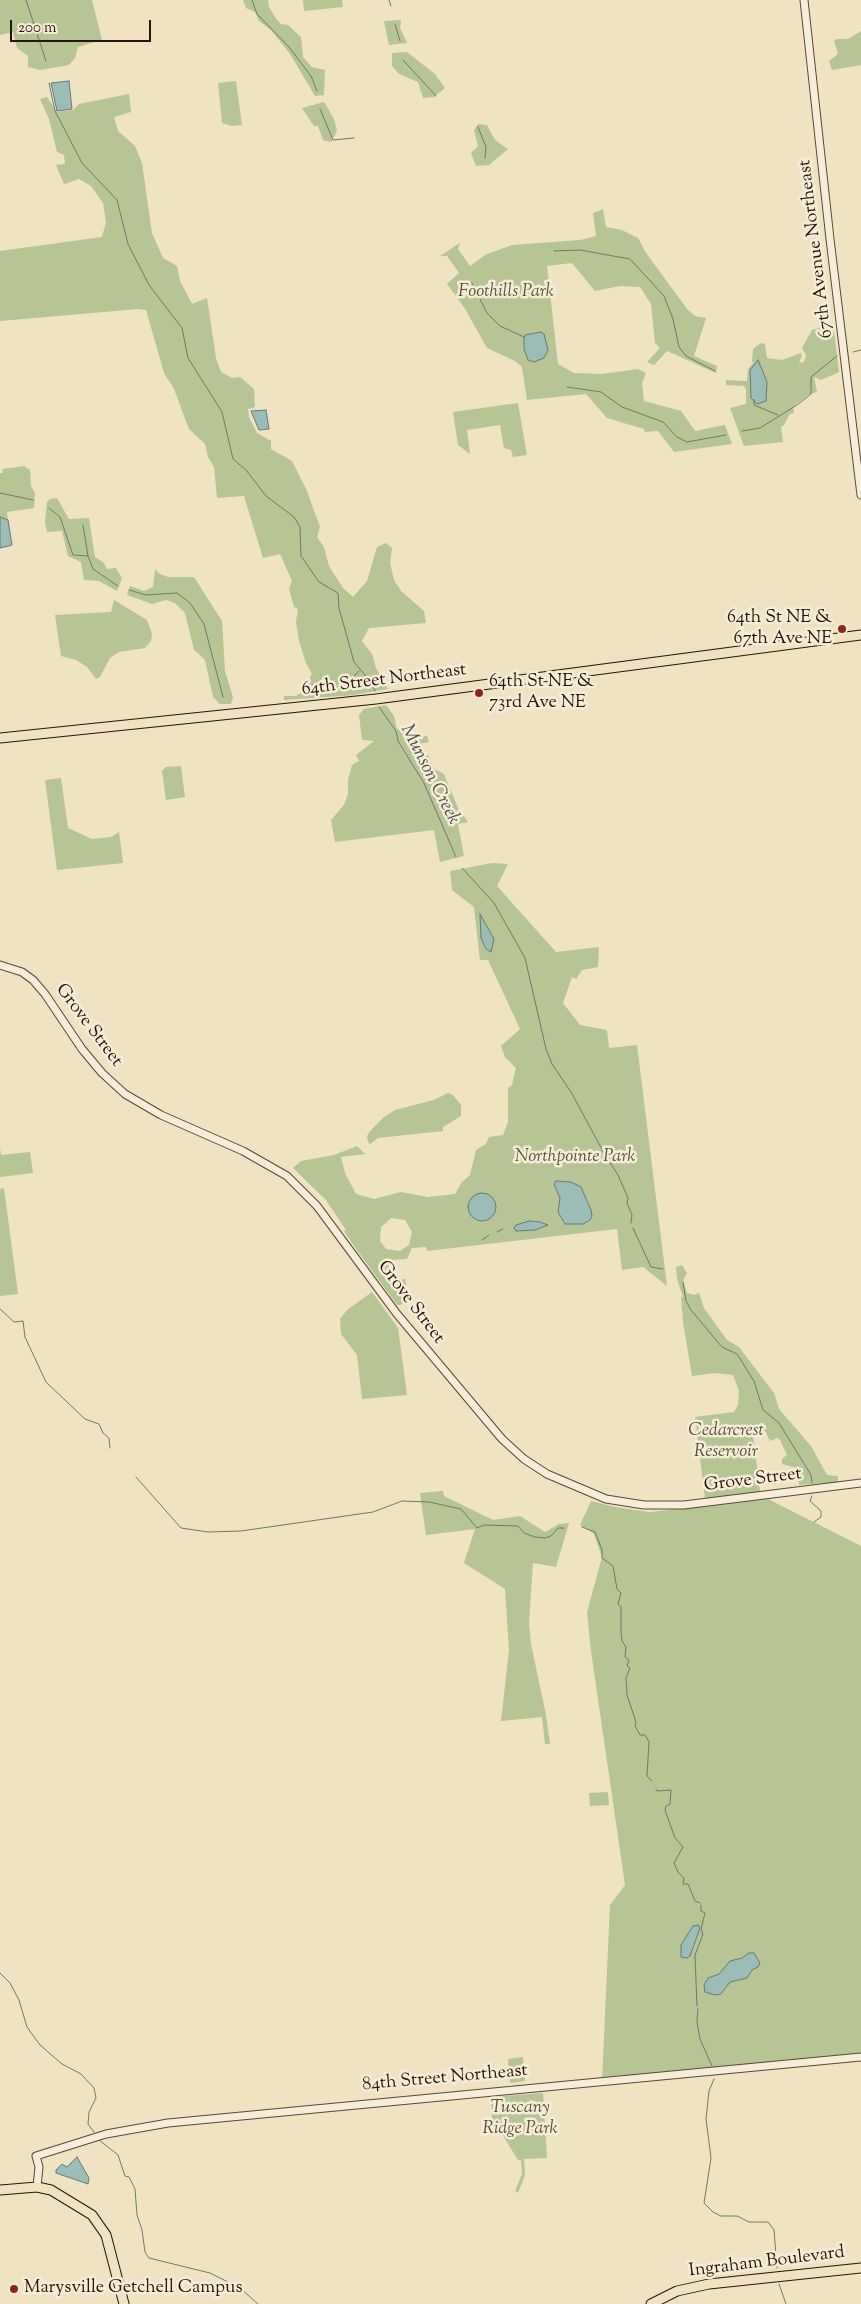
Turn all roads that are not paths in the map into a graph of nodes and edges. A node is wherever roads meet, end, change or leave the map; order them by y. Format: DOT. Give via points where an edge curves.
graph roads {
  1 [pos="804,0"];
  2 [pos="861,495"];
  3 [pos="861,636"];
  4 [pos="0,738"];
  5 [pos="0,965"];
  6 [pos="861,1483"];
  7 [pos="861,2057"];
  8 [pos="38,2191"];
  9 [pos="1,2192"];
  10 [pos="861,2268"];
  11 [pos="124,2304"];
  12 [pos="651,2304"];
  1 -- 2 [label="street, 67th Avenue Northeast"];
  3 -- 4 [label="main road, 64th Street Northeast" via="386,698"];
  5 -- 6 [label="street, Grove Street" via="22,972 33,980 82,1049 125,1094 161,1115 243,1151 288,1176 317,1206 397,1314 502,1439 547,1474 606,1499 644,1506 684,1505"];
  7 -- 8 [label="street, 84th Street Northeast" via="168,2123 106,2134 36,2156"];
  8 -- 9 [label="main road"];
  8 -- 11 [label="main road" via="51,2190 92,2215 106,2235"];
  10 -- 12 [label="main road, Ingraham Boulevard" via="709,2284 677,2291"];
}
